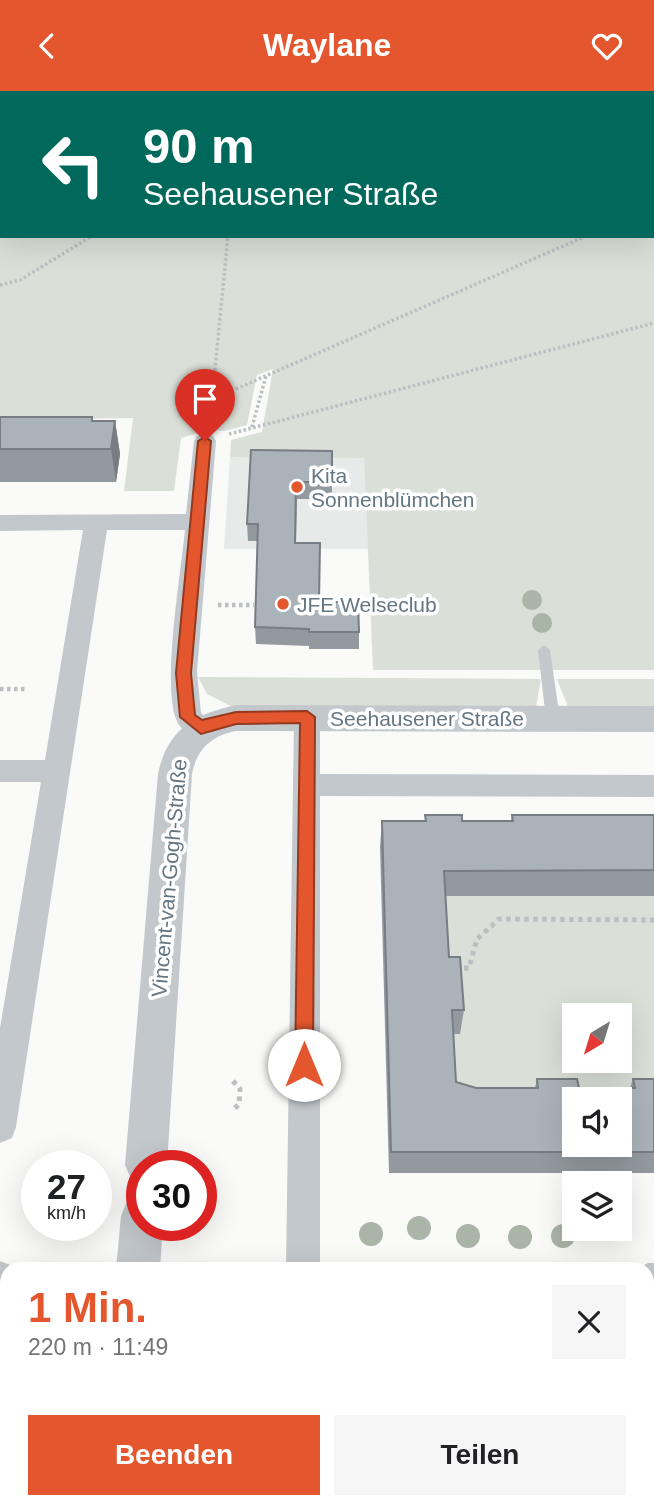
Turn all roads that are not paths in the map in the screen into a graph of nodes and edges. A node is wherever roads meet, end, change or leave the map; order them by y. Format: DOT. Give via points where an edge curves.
graph roads {
  1 [pos="205,441"];
  2 [pos="196,521"];
  3 [pos="96,522"];
  4 [pos="0,523"];
  5 [pos="544,650"];
  6 [pos="307,717"];
  7 [pos="553,719"];
  8 [pos="654,719"];
  9 [pos="201,728"];
  10 [pos="0,771"];
  11 [pos="55,771"];
  12 [pos="308,785"];
  13 [pos="654,786"];
  14 [pos="0,1127"];
  15 [pos="147,1150"];
  16 [pos="140,1241"];
  17 [pos="139,1262"];
  18 [pos="303,1262"];
  1 -- 2 [label="street"];
  2 -- 3 [label="street"];
  2 -- 9 [label="street" via="184,673 188,717"];
  3 -- 4 [label="street"];
  3 -- 11 [label="street"];
  5 -- 7 [label="lane"];
  6 -- 7 [label="street, Seehausener Straße"];
  6 -- 9 [label="street, Seehausener Straße" via="236,718"];
  6 -- 12 [label="street"];
  7 -- 8 [label="street, Seehausener Straße"];
  9 -- 15 [label="street, Vincent-van-Gogh-Straße" via="181,748 175,774"];
  10 -- 11 [label="street"];
  11 -- 14 [label="street"];
  12 -- 13 [label="street"];
  12 -- 18 [label="street"];
  16 -- 17 [label="street"];
}
